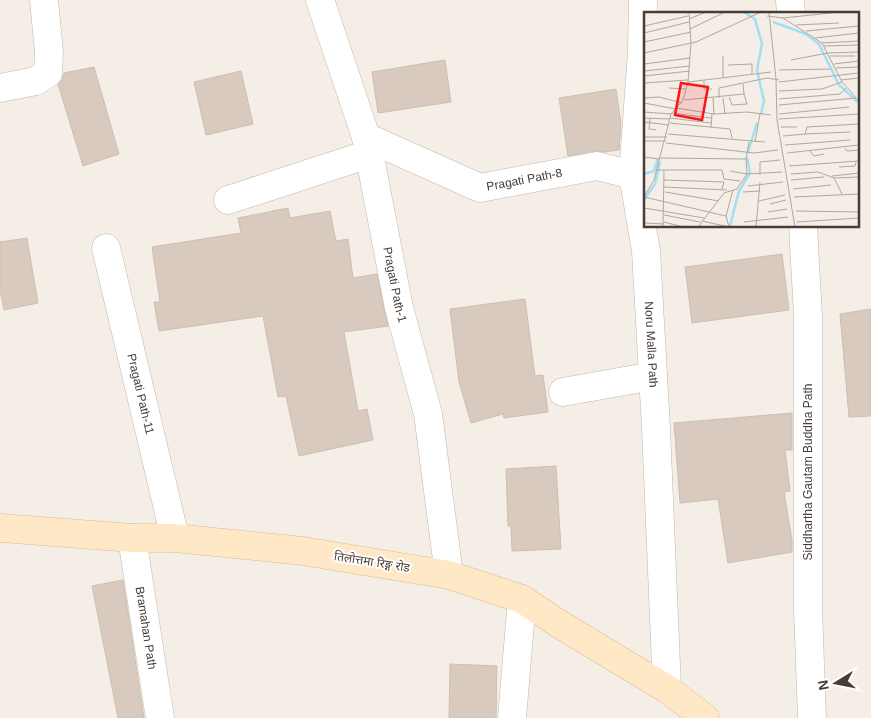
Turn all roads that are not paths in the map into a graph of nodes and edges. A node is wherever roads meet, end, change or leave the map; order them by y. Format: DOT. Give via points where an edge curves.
graph roads {
  1 [pos="44,0"];
  2 [pos="320,0"];
  3 [pos="643,0"];
  4 [pos="0,88"];
  5 [pos="367,146"];
  6 [pos="633,175"];
  7 [pos="228,200"];
  8 [pos="803,228"];
  9 [pos="106,248"];
  10 [pos="653,376"];
  11 [pos="563,392"];
  12 [pos="0,528"];
  13 [pos="132,538"];
  14 [pos="175,538"];
  15 [pos="449,575"];
  16 [pos="522,599"];
  17 [pos="667,689"];
  18 [pos="702,717"];
  19 [pos="160,718"];
  20 [pos="512,718"];
  21 [pos="812,718"];
  1 -- 4 [label="street" via="48,73 36,81"];
  2 -- 5 [label="street, Pragati Path-1"];
  3 -- 6 [label="street, Noru Malla Path"];
  5 -- 6 [label="street, Pragati Path-8" via="480,188 597,166"];
  5 -- 7 [label="street"];
  5 -- 15 [label="street, Pragati Path-1" via="399,308 428,414"];
  6 -- 10 [label="street, Noru Malla Path" via="646,251"];
  8 -- 21 [label="street, Siddhartha Gautam Buddha Path" via="808,316 808,609"];
  9 -- 14 [label="street, Pragati Path-11"];
  10 -- 11 [label="street"];
  10 -- 17 [label="street, Noru Malla Path"];
  12 -- 13 [label="street, तिलोत्तमा रिङ्ग रोड"];
  13 -- 14 [label="street, तिलोत्तमा रिङ्ग रोड"];
  13 -- 19 [label="street, Bramahan Path"];
  14 -- 15 [label="street, तिलोत्तमा रिङ्ग रोड" via="303,551"];
  15 -- 16 [label="street, तिलोत्तमा रिङ्ग रोड"];
  16 -- 17 [label="street, तिलोत्तमा रिङ्ग रोड"];
  16 -- 20 [label="street"];
  17 -- 18 [label="street, तिलोत्तमा रिङ्ग रोड"];
}
